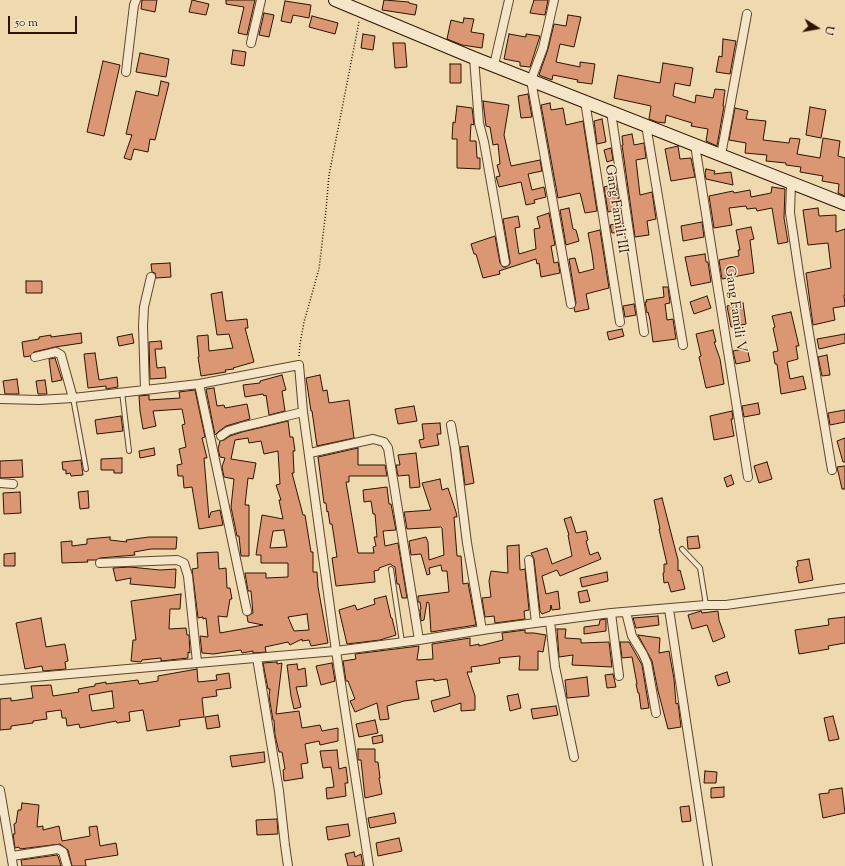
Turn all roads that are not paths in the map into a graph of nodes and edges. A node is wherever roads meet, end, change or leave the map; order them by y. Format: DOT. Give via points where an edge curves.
graph roads {
  1 [pos="136,0"];
  2 [pos="261,0"];
  3 [pos="509,0"];
  4 [pos="554,0"];
  5 [pos="342,1"];
  6 [pos="747,14"];
  7 [pos="251,43"];
  8 [pos="474,58"];
  9 [pos="494,65"];
  10 [pos="126,72"];
  11 [pos="531,80"];
  12 [pos="585,101"];
  13 [pos="611,112"];
  14 [pos="646,125"];
  15 [pos="695,145"];
  16 [pos="721,155"];
  17 [pos="791,184"];
  18 [pos="845,204"];
  19 [pos="505,262"];
  20 [pos="151,277"];
  21 [pos="571,304"];
  22 [pos="620,322"];
  23 [pos="644,332"];
  24 [pos="683,345"];
  25 [pos="35,357"];
  26 [pos="199,384"];
  27 [pos="146,390"];
  28 [pos="122,392"];
  29 [pos="73,398"];
  30 [pos="0,399"];
  31 [pos="303,412"];
  32 [pos="451,425"];
  33 [pos="221,436"];
  34 [pos="129,451"];
  35 [pos="310,453"];
  36 [pos="86,469"];
  37 [pos="832,470"];
  38 [pos="748,477"];
  39 [pos="0,483"];
  40 [pos="13,484"];
  41 [pos="682,549"];
  42 [pos="529,560"];
  43 [pos="100,563"];
  44 [pos="391,569"];
  45 [pos="845,588"];
  46 [pos="706,605"];
  47 [pos="669,609"];
  48 [pos="247,611"];
  49 [pos="626,612"];
  50 [pos="611,614"];
  51 [pos="550,621"];
  52 [pos="536,623"];
  53 [pos="482,630"];
  54 [pos="419,640"];
  55 [pos="402,642"];
  56 [pos="336,651"];
  57 [pos="257,658"];
  58 [pos="197,662"];
  59 [pos="619,676"];
  60 [pos="0,680"];
  61 [pos="656,713"];
  62 [pos="574,757"];
  63 [pos="0,790"];
  64 [pos="12,856"];
  65 [pos="14,866"];
  66 [pos="67,866"];
  67 [pos="288,866"];
  68 [pos="369,866"];
  69 [pos="708,866"];
  1 -- 10 [label="street"];
  2 -- 7 [label="street"];
  3 -- 9 [label="street"];
  4 -- 11 [label="street" via="543,48"];
  5 -- 8 [label="main road"];
  6 -- 16 [label="street"];
  8 -- 9 [label="main road"];
  8 -- 19 [label="street" via="478,123 484,142"];
  9 -- 11 [label="main road"];
  11 -- 12 [label="main road"];
  11 -- 21 [label="street"];
  12 -- 13 [label="main road"];
  12 -- 22 [label="street, Gang Famili III"];
  13 -- 14 [label="main road"];
  13 -- 23 [label="street"];
  14 -- 15 [label="main road"];
  14 -- 24 [label="street"];
  15 -- 16 [label="main road"];
  15 -- 38 [label="street, Gang Famili V"];
  16 -- 17 [label="main road"];
  17 -- 18 [label="main road"];
  17 -- 37 [label="street" via="790,213"];
  20 -- 27 [label="street" via="144,307 143,326"];
  25 -- 29 [label="street" via="56,352 61,355"];
  26 -- 27 [label="street"];
  26 -- 31 [label="street" via="299,366"];
  26 -- 48 [label="street"];
  27 -- 28 [label="street"];
  28 -- 29 [label="street"];
  28 -- 34 [label="lane"];
  29 -- 30 [label="street"];
  29 -- 36 [label="lane"];
  31 -- 33 [label="street" via="241,427"];
  31 -- 35 [label="street"];
  32 -- 53 [label="street"];
  35 -- 54 [label="street" via="373,439 384,442 388,448"];
  35 -- 56 [label="street"];
  39 -- 40 [label="street"];
  41 -- 46 [label="lane" via="700,568"];
  42 -- 52 [label="street"];
  43 -- 58 [label="street" via="177,560 184,563 188,576"];
  44 -- 55 [label="lane"];
  45 -- 46 [label="street" via="726,605"];
  46 -- 47 [label="street"];
  47 -- 49 [label="street"];
  47 -- 69 [label="street"];
  49 -- 50 [label="street"];
  49 -- 61 [label="street" via="632,636 647,663"];
  50 -- 51 [label="street"];
  50 -- 59 [label="street"];
  51 -- 52 [label="street"];
  51 -- 62 [label="street" via="556,667"];
  52 -- 53 [label="street"];
  53 -- 54 [label="street"];
  54 -- 55 [label="street"];
  55 -- 56 [label="street"];
  56 -- 57 [label="street"];
  56 -- 68 [label="street"];
  57 -- 58 [label="street"];
  57 -- 67 [label="street" via="279,791"];
  58 -- 60 [label="street"];
  63 -- 64 [label="street"];
  64 -- 65 [label="street"];
  64 -- 66 [label="street" via="61,849"];
}
